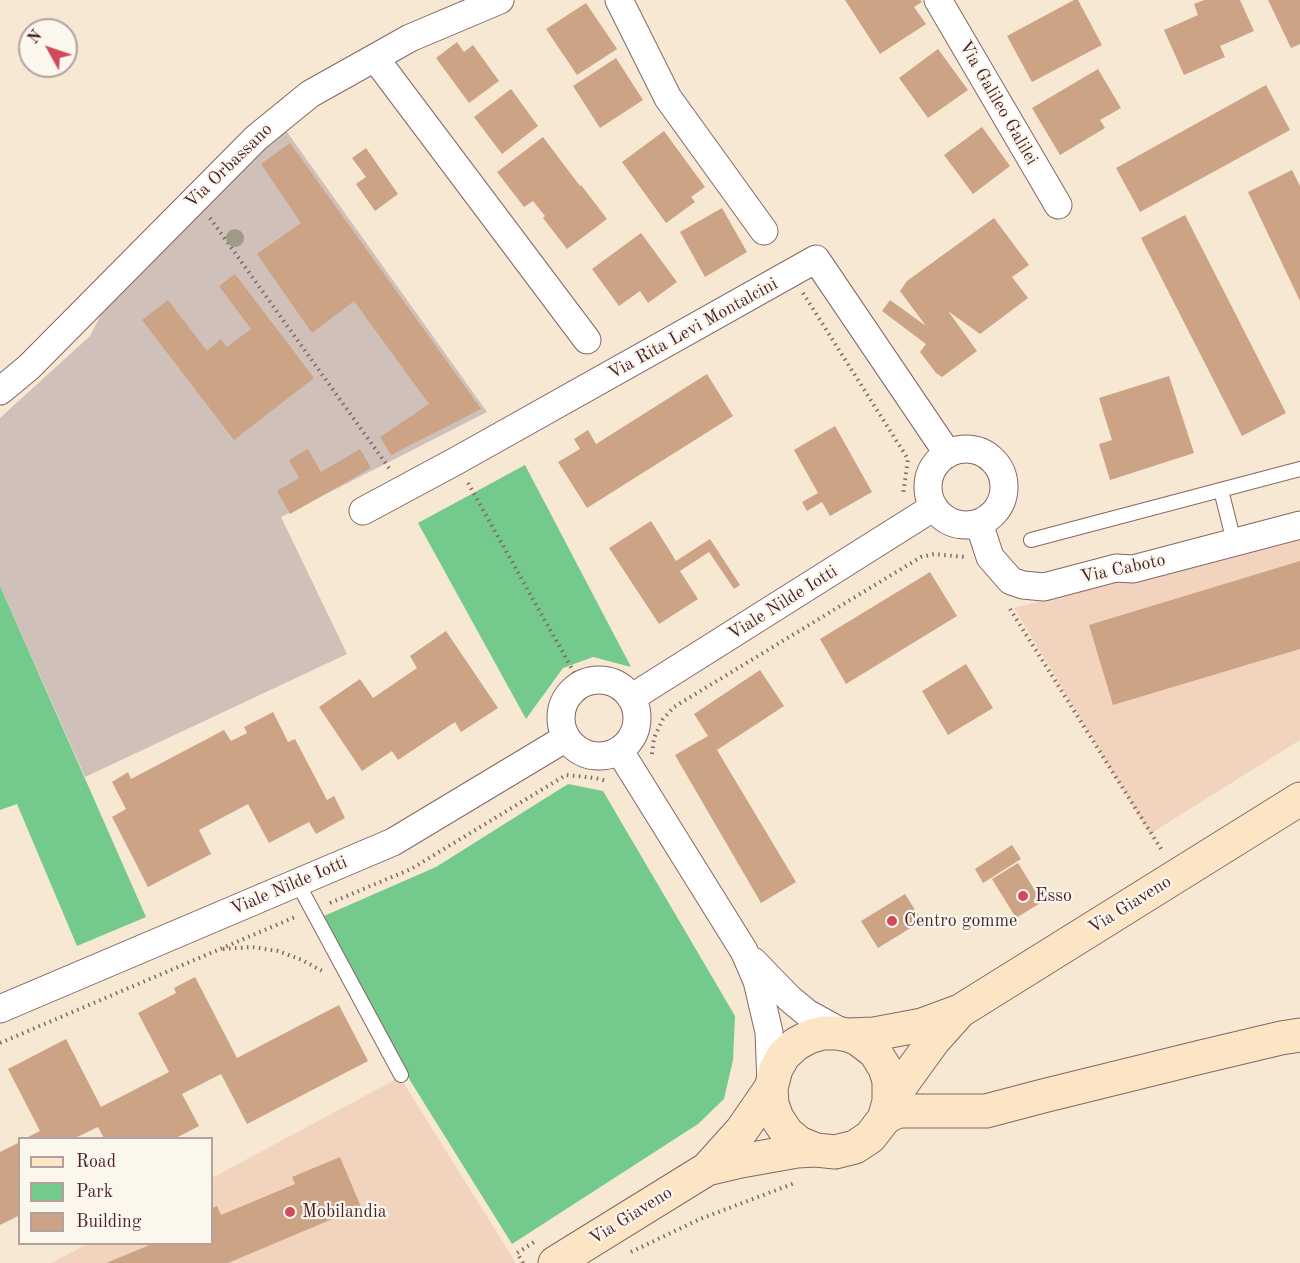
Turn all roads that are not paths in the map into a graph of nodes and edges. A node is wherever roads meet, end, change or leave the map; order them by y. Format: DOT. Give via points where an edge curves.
graph roads {
  1 [pos="500,0"];
  2 [pos="619,0"];
  3 [pos="938,0"];
  4 [pos="375,58"];
  5 [pos="1058,205"];
  6 [pos="764,231"];
  7 [pos="587,340"];
  8 [pos="0,390"];
  9 [pos="948,454"];
  10 [pos="1300,469"];
  11 [pos="1221,490"];
  12 [pos="934,507"];
  13 [pos="363,511"];
  14 [pos="979,523"];
  15 [pos="1300,525"];
  16 [pos="1030,540"];
  17 [pos="1234,542"];
  18 [pos="631,698"];
  19 [pos="566,738"];
  20 [pos="619,750"];
  21 [pos="1297,796"];
  22 [pos="297,882"];
  23 [pos="744,951"];
  24 [pos="0,1009"];
  25 [pos="960,1011"];
  26 [pos="848,1035"];
  27 [pos="1300,1035"];
  28 [pos="401,1075"];
  29 [pos="771,1088"];
  30 [pos="886,1111"];
  31 [pos="816,1150"];
  32 [pos="706,1169"];
  33 [pos="546,1252"];
  1 -- 4 [label="street, Via Orbassano" via="410,38"];
  2 -- 6 [label="street" via="668,98"];
  3 -- 5 [label="street, Via Galileo Galilei"];
  4 -- 7 [label="street"];
  4 -- 8 [label="street, Via Orbassano" via="310,94 256,138 28,367"];
  9 -- 12 [label="street" via="935,466 928,482"];
  9 -- 13 [label="street, Via Rita Levi Montalcini" via="816,259"];
  9 -- 14 [label="street" via="963,449 980,452 998,467 1004,483 1002,500"];
  10 -- 11 [label="lane"];
  11 -- 16 [label="lane"];
  11 -- 17 [label="lane"];
  12 -- 14 [label="street" via="954,523"];
  12 -- 18 [label="street, Viale Nilde Iotti"];
  14 -- 17 [label="street, Via Caboto" via="990,557 1011,581 1023,585 1044,586 1116,568 1133,569"];
  15 -- 17 [label="street, Via Caboto"];
  18 -- 19 [label="street" via="614,683 596,680 580,685 571,692 562,710"];
  18 -- 20 [label="street" via="636,725"];
  19 -- 20 [label="street" via="576,749 593,755 604,756"];
  19 -- 22 [label="street, Viale Nilde Iotti" via="393,842"];
  20 -- 23 [label="street"];
  21 -- 25 [label="main road, Via Giaveno"];
  22 -- 24 [label="street, Viale Nilde Iotti"];
  22 -- 28 [label="lane"];
  23 -- 26 [label="street" via="807,1013"];
  23 -- 29 [label="street" via="757,981 769,1032"];
  25 -- 26 [label="main road, Via Giaveno" via="901,1029"];
  25 -- 30 [label="main road, Via Giaveno" via="934,1040"];
  26 -- 29 [label="main road, Via Giaveno" via="823,1033 796,1044 776,1069"];
  26 -- 30 [label="main road" via="868,1046 885,1068 889,1081"];
  27 -- 30 [label="main road" via="986,1111"];
  29 -- 31 [label="main road" via="777,1119 787,1133"];
  29 -- 32 [label="main road, Via Giaveno" via="742,1130"];
  30 -- 31 [label="main road, Via Giaveno" via="870,1137 855,1147 835,1152"];
  31 -- 32 [label="main road, Via Giaveno"];
  32 -- 33 [label="main road, Via Giaveno"];
}
